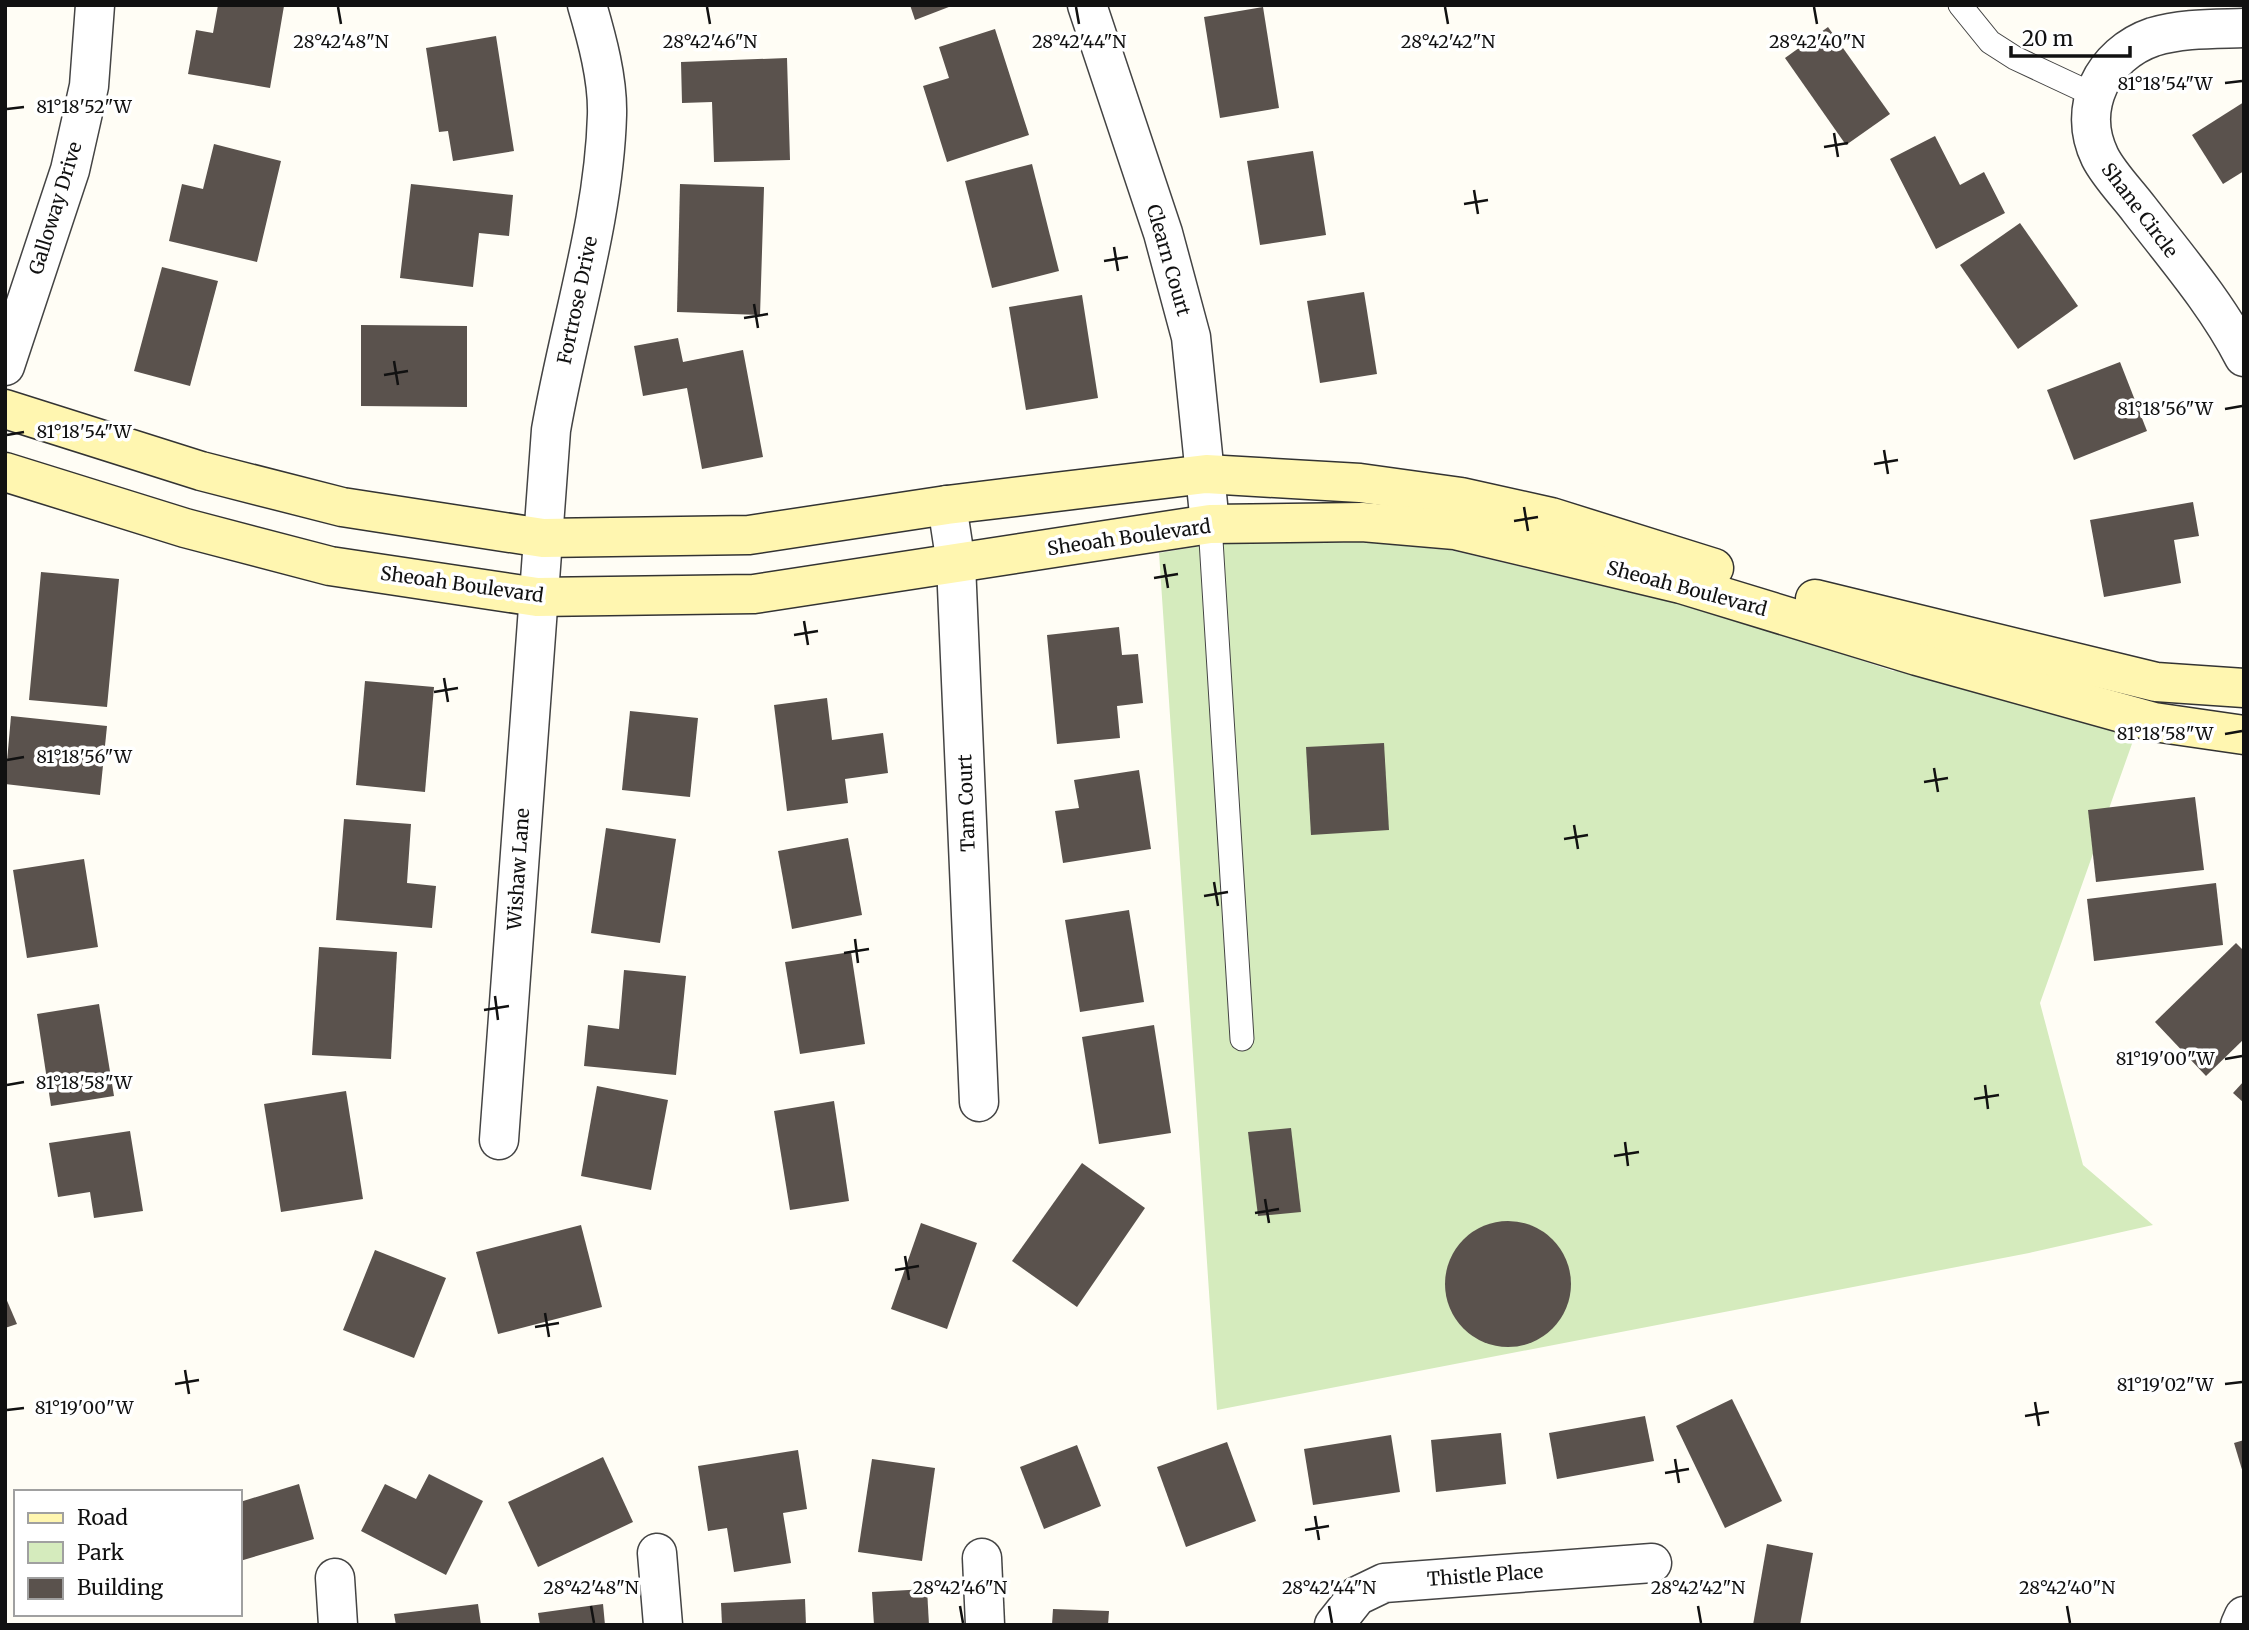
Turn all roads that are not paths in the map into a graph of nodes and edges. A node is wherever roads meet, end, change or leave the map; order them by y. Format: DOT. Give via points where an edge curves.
graph roads {
  1 [pos="95,5"];
  2 [pos="587,5"];
  3 [pos="1087,5"];
  4 [pos="1959,5"];
  5 [pos="2244,28"];
  6 [pos="2094,95"];
  7 [pos="2244,357"];
  8 [pos="5,366"];
  9 [pos="5,410"];
  10 [pos="5,472"];
  11 [pos="1206,474"];
  12 [pos="947,505"];
  13 [pos="1412,508"];
  14 [pos="1210,524"];
  15 [pos="542,538"];
  16 [pos="956,564"];
  17 [pos="537,597"];
  18 [pos="1884,631"];
  19 [pos="2244,688"];
  20 [pos="2244,735"];
  21 [pos="1242,1039"];
  22 [pos="979,1101"];
  23 [pos="499,1140"];
  24 [pos="657,1553"];
  25 [pos="982,1558"];
  26 [pos="1652,1563"];
  27 [pos="335,1578"];
  28 [pos="2244,1616"];
  29 [pos="338,1625"];
  30 [pos="663,1625"];
  31 [pos="985,1625"];
  32 [pos="1334,1625"];
  33 [pos="2240,1625"];
  1 -- 8 [label="street, Galloway Drive" via="89,86 70,170"];
  2 -- 15 [label="street, Fortrose Drive" via="607,112 601,189 551,430"];
  3 -- 11 [label="street, Clearn Court" via="1163,233 1191,337"];
  4 -- 6 [label="lane" via="1998,47"];
  5 -- 6 [label="street" via="2153,37 2121,55 2099,81"];
  6 -- 7 [label="street, Shane Circle" via="2091,114 2100,157 2227,324"];
  9 -- 15 [label="street, Sheoah Boulevard" via="201,471 342,507"];
  10 -- 17 [label="street, Sheoah Boulevard" via="185,528 330,566"];
  11 -- 12 [label="street, Sheoah Boulevard"];
  11 -- 13 [label="street, Sheoah Boulevard" via="1360,483"];
  11 -- 14 [label="street, Clearn Court"];
  12 -- 15 [label="street, Sheoah Boulevard" via="749,535"];
  12 -- 16 [label="street, Tam Court"];
  13 -- 14 [label="street, Sheoah Boulevard" via="1362,522"];
  13 -- 18 [label="street, Sheoah Boulevard" via="1455,530 1547,534 1682,584 1811,610"];
  14 -- 16 [label="street, Sheoah Boulevard"];
  14 -- 21 [label="lane"];
  15 -- 17 [label="street, Fortrose Drive"];
  16 -- 17 [label="street, Sheoah Boulevard" via="754,594"];
  16 -- 22 [label="street, Tam Court"];
  17 -- 23 [label="street, Wishaw Lane"];
  18 -- 19 [label="street, Sheoah Boulevard" via="2156,682"];
  18 -- 20 [label="street, Sheoah Boulevard" via="2154,722"];
  24 -- 30 [label="street"];
  25 -- 31 [label="street"];
  26 -- 32 [label="street, Thistle Place" via="1384,1583 1357,1596"];
  27 -- 29 [label="street"];
  28 -- 33 [label="street"];
}
